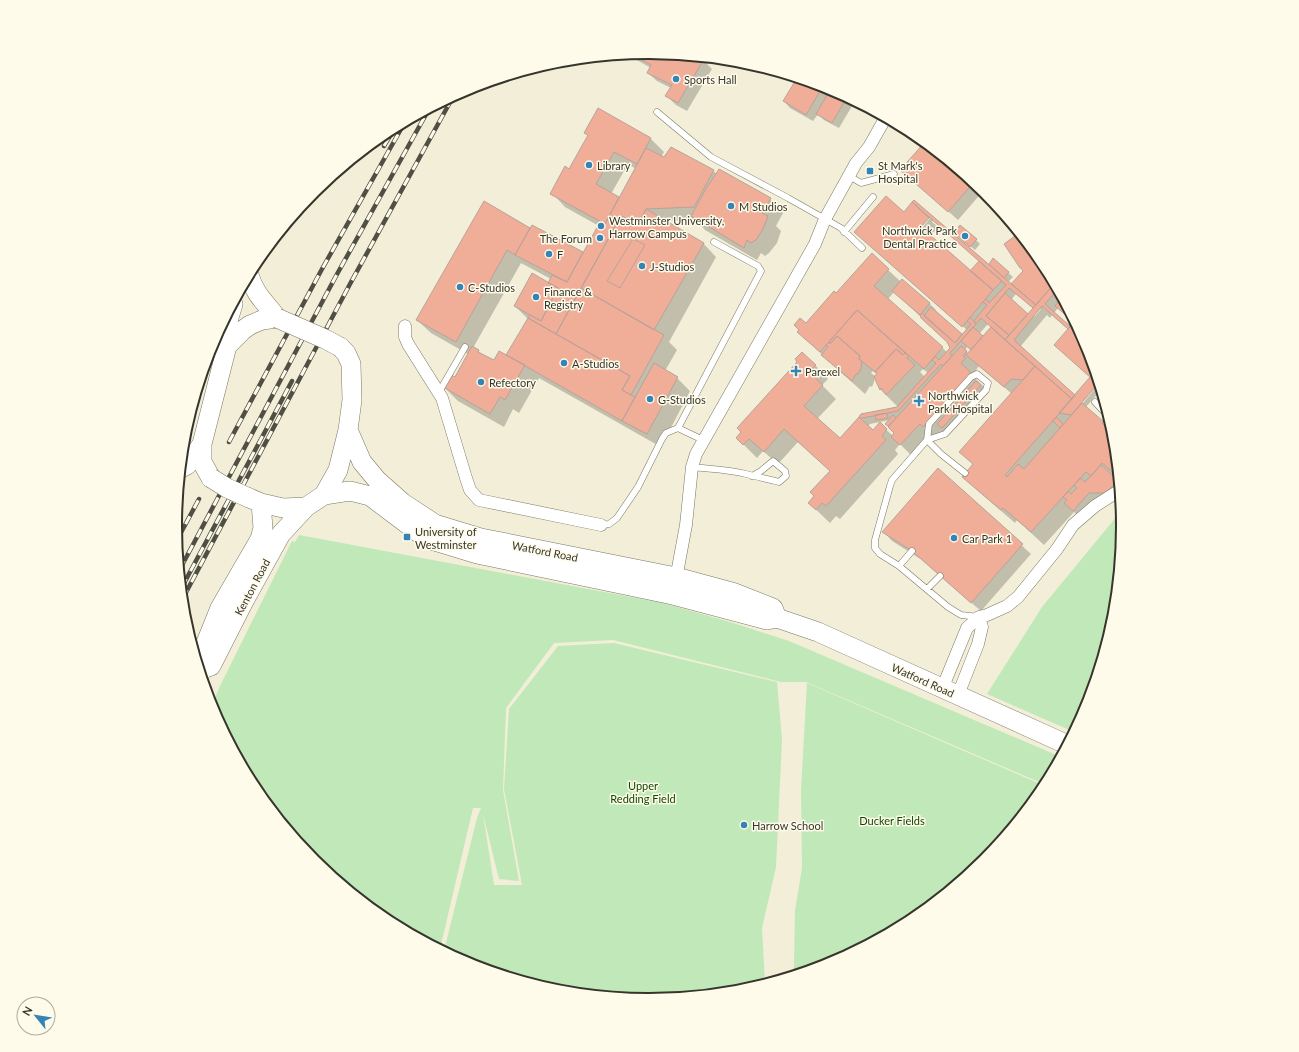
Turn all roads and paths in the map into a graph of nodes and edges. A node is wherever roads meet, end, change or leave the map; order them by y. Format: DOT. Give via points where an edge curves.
graph roads {
  1 [pos="657,112"];
  2 [pos="883,122"];
  3 [pos="894,174"];
  4 [pos="849,176"];
  5 [pos="873,197"];
  6 [pos="825,220"];
  7 [pos="844,232"];
  8 [pos="714,242"];
  9 [pos="862,248"];
  10 [pos="251,282"];
  11 [pos="277,318"];
  12 [pos="405,326"];
  13 [pos="226,330"];
  14 [pos="227,346"];
  15 [pos="465,347"];
  16 [pos="439,392"];
  17 [pos="1095,402"];
  18 [pos="1102,410"];
  19 [pos="678,428"];
  20 [pos="348,430"];
  21 [pos="702,440"];
  22 [pos="927,440"];
  23 [pos="202,444"];
  24 [pos="186,466"];
  25 [pos="692,467"];
  26 [pos="965,473"];
  27 [pos="185,476"];
  28 [pos="752,476"];
  29 [pos="211,478"];
  30 [pos="1116,493"];
  31 [pos="324,494"];
  32 [pos="254,500"];
  33 [pos="306,506"];
  34 [pos="601,525"];
  35 [pos="912,551"];
  36 [pos="899,566"];
  37 [pos="940,576"];
  38 [pos="675,586"];
  39 [pos="927,589"];
  40 [pos="979,617"];
  41 [pos="201,656"];
  42 [pos="205,669"];
  43 [pos="950,692"];
  44 [pos="1063,742"];
  1 -- 6 [label="lane" via="710,157"];
  2 -- 4 [label="street"];
  3 -- 4 [label="lane" via="861,183"];
  4 -- 6 [label="street"];
  5 -- 7 [label="lane"];
  6 -- 7 [label="lane"];
  6 -- 21 [label="street" via="815,244"];
  7 -- 9 [label="lane"];
  8 -- 19 [label="lane" via="758,266 762,271"];
  10 -- 11 [label="main road" via="259,297"];
  11 -- 14 [label="main road" via="250,325"];
  11 -- 20 [label="main road, bridge" via="325,338 346,353 351,364 352,400"];
  12 -- 16 [label="street" via="408,344"];
  13 -- 14 [label="main road"];
  14 -- 23 [label="main road"];
  15 -- 16 [label="lane"];
  16 -- 34 [label="street" via="474,496 479,500 500,505"];
  17 -- 18 [label="lane"];
  19 -- 21 [label="lane"];
  19 -- 34 [label="lane" via="666,433 638,486 617,518 609,524"];
  20 -- 31 [label="main road" via="338,470"];
  20 -- 38 [label="main road, Watford Road" via="362,462 377,480 403,503 435,524 481,538"];
  21 -- 25 [label="street"];
  22 -- 22 [label="lane" via="929,424 971,376 977,374 988,383 986,390 945,434"];
  22 -- 26 [label="lane"];
  22 -- 36 [label="lane" via="892,480 875,540 875,548 880,554"];
  23 -- 24 [label="main road"];
  23 -- 29 [label="main road" via="202,462"];
  25 -- 28 [label="lane"];
  25 -- 38 [label="street" via="688,510"];
  27 -- 29 [label="main road"];
  28 -- 28 [label="lane" via="773,461 786,476 779,482"];
  29 -- 32 [label="main road, bridge"];
  30 -- 40 [label="street" via="1073,525 1018,597 1007,606"];
  31 -- 33 [label="main road"];
  31 -- 38 [label="main road, Watford Road" via="350,491 370,496 419,534 477,554"];
  32 -- 33 [label="main road" via="283,508"];
  32 -- 41 [label="main road, Kenton Road" via="263,528 260,539 217,616"];
  33 -- 42 [label="main road, Kenton Road" via="281,534 211,666"];
  35 -- 36 [label="lane"];
  36 -- 39 [label="lane"];
  37 -- 39 [label="lane"];
  38 -- 43 [label="main road, Watford Road" via="767,620 777,618 818,632"];
  39 -- 40 [label="lane" via="961,615"];
  40 -- 43 [label="street" via="967,628"];
  40 -- 43 [label="street" via="982,627 978,644"];
  43 -- 44 [label="main road, Watford Road"];
}
